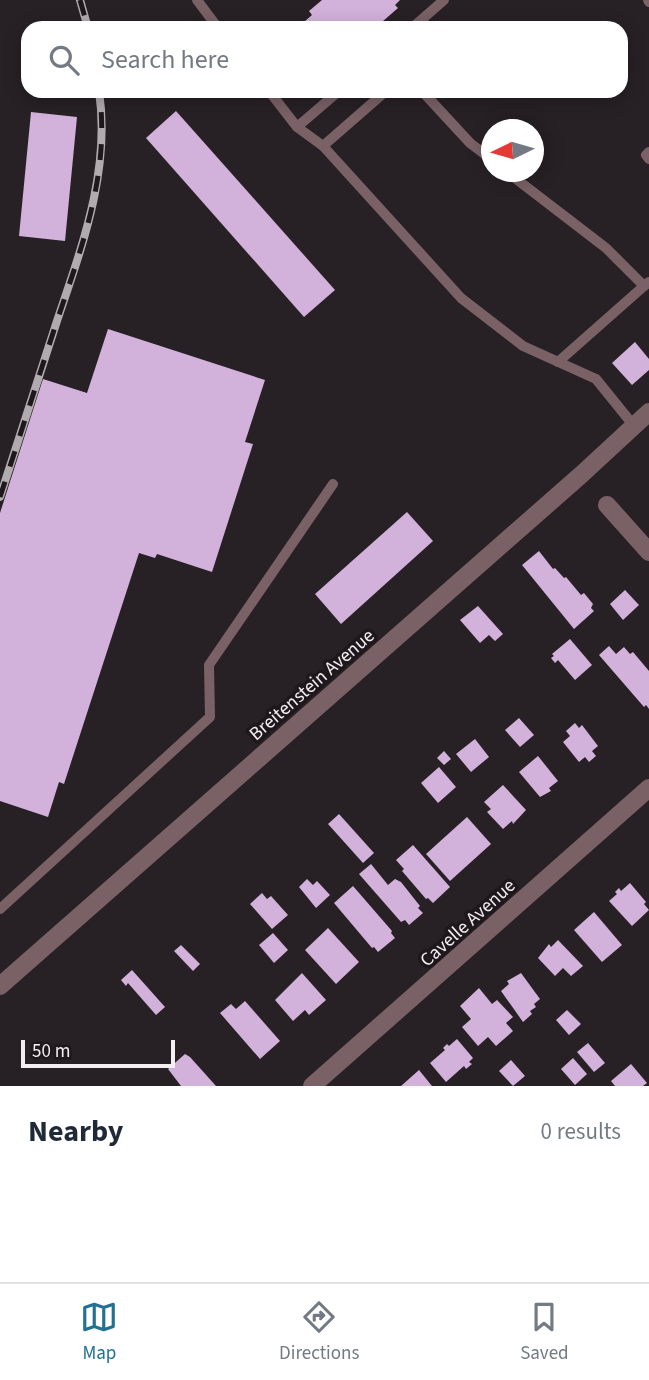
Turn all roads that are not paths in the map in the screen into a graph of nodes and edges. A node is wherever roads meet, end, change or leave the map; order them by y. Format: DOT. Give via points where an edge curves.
graph roads {
  1 [pos="197,0"];
  2 [pos="444,0"];
  3 [pos="213,21"];
  4 [pos="420,21"];
  5 [pos="274,98"];
  6 [pos="331,98"];
  7 [pos="378,98"];
  8 [pos="428,98"];
  9 [pos="297,127"];
  10 [pos="323,146"];
  11 [pos="481,151"];
  12 [pos="649,152"];
  13 [pos="649,159"];
  14 [pos="521,182"];
  15 [pos="646,284"];
  16 [pos="558,362"];
  17 [pos="649,412"];
  18 [pos="634,426"];
  19 [pos="333,484"];
  20 [pos="607,505"];
  21 [pos="649,552"];
  22 [pos="649,788"];
  23 [pos="0,909"];
  24 [pos="0,986"];
  25 [pos="312,1086"];
  1 -- 3 [label="lane"];
  2 -- 4 [label="lane"];
  5 -- 9 [label="lane"];
  6 -- 9 [label="lane"];
  7 -- 10 [label="lane"];
  8 -- 11 [label="lane"];
  9 -- 10 [label="lane"];
  10 -- 16 [label="lane" via="461,298 523,346"];
  12 -- 13 [label="lane"];
  14 -- 15 [label="lane"];
  15 -- 16 [label="lane"];
  16 -- 18 [label="lane" via="596,379"];
  17 -- 18 [label="street, Breitenstein Avenue"];
  18 -- 24 [label="street, Breitenstein Avenue"];
  19 -- 23 [label="lane" via="209,665 210,716"];
  20 -- 21 [label="street"];
  22 -- 25 [label="street, Cavelle Avenue"];
}
